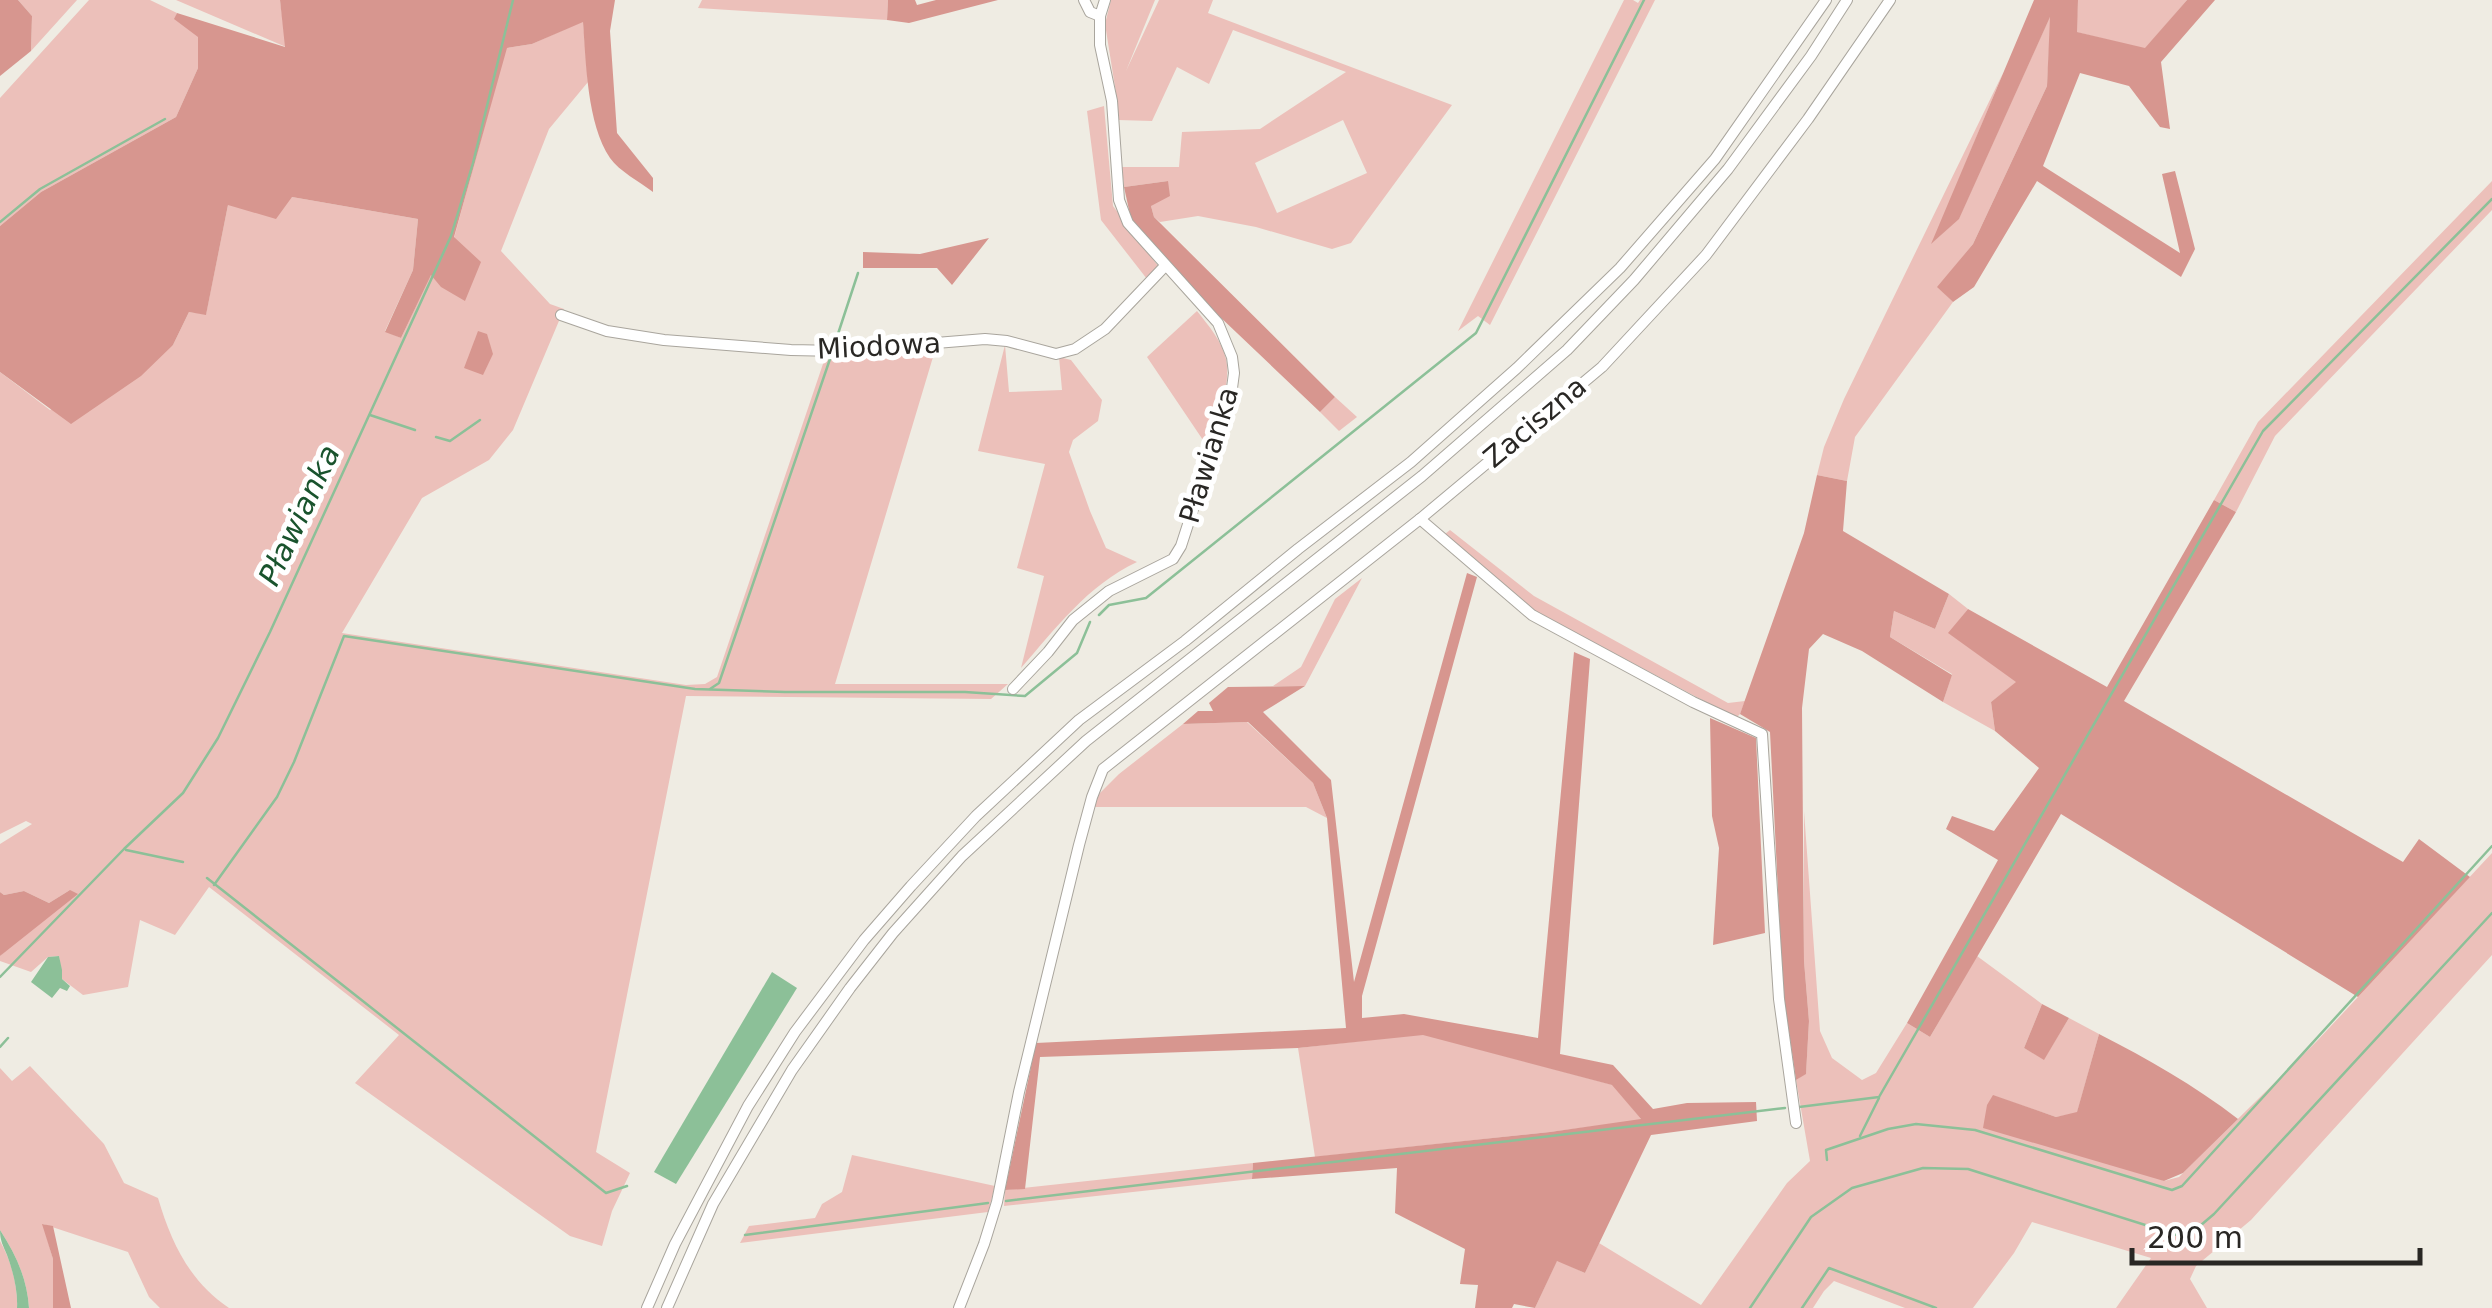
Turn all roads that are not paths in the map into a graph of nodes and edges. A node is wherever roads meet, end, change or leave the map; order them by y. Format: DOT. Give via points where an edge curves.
graph roads {
  1 [pos="1084,0"];
  2 [pos="1105,0"];
  3 [pos="1826,0"];
  4 [pos="1847,0"];
  5 [pos="1890,0"];
  6 [pos="1100,16"];
  7 [pos="1165,266"];
  8 [pos="561,316"];
  9 [pos="1420,518"];
  10 [pos="1013,688"];
  11 [pos="1796,1123"];
  12 [pos="647,1308"];
  13 [pos="667,1308"];
  14 [pos="959,1308"];
  1 -- 6 [label="street"];
  2 -- 6 [label="street, Pławianka"];
  3 -- 12 [label="street" via="1715,158 1620,268 1518,368 1411,462 1079,720 910,886 795,1032 748,1106"];
  4 -- 13 [label="street" via="1728,170 1568,350 1422,476 1086,740 962,856 850,988 792,1070 713,1204"];
  5 -- 9 [label="street, Zaciszna" via="1706,255 1602,367"];
  6 -- 7 [label="street, Pławianka" via="1118,200"];
  7 -- 8 [label="street, Miodowa" via="1105,329 1056,354 985,339 791,350 664,340"];
  7 -- 10 [label="street, Pławianka" via="1218,324 1234,372 1181,546 1173,558 1109,591 1073,620"];
  9 -- 11 [label="street" via="1532,615 1762,734 1779,999"];
  9 -- 14 [label="street, Zaciszna" via="1103,769 1074,864 997,1202"];
}
